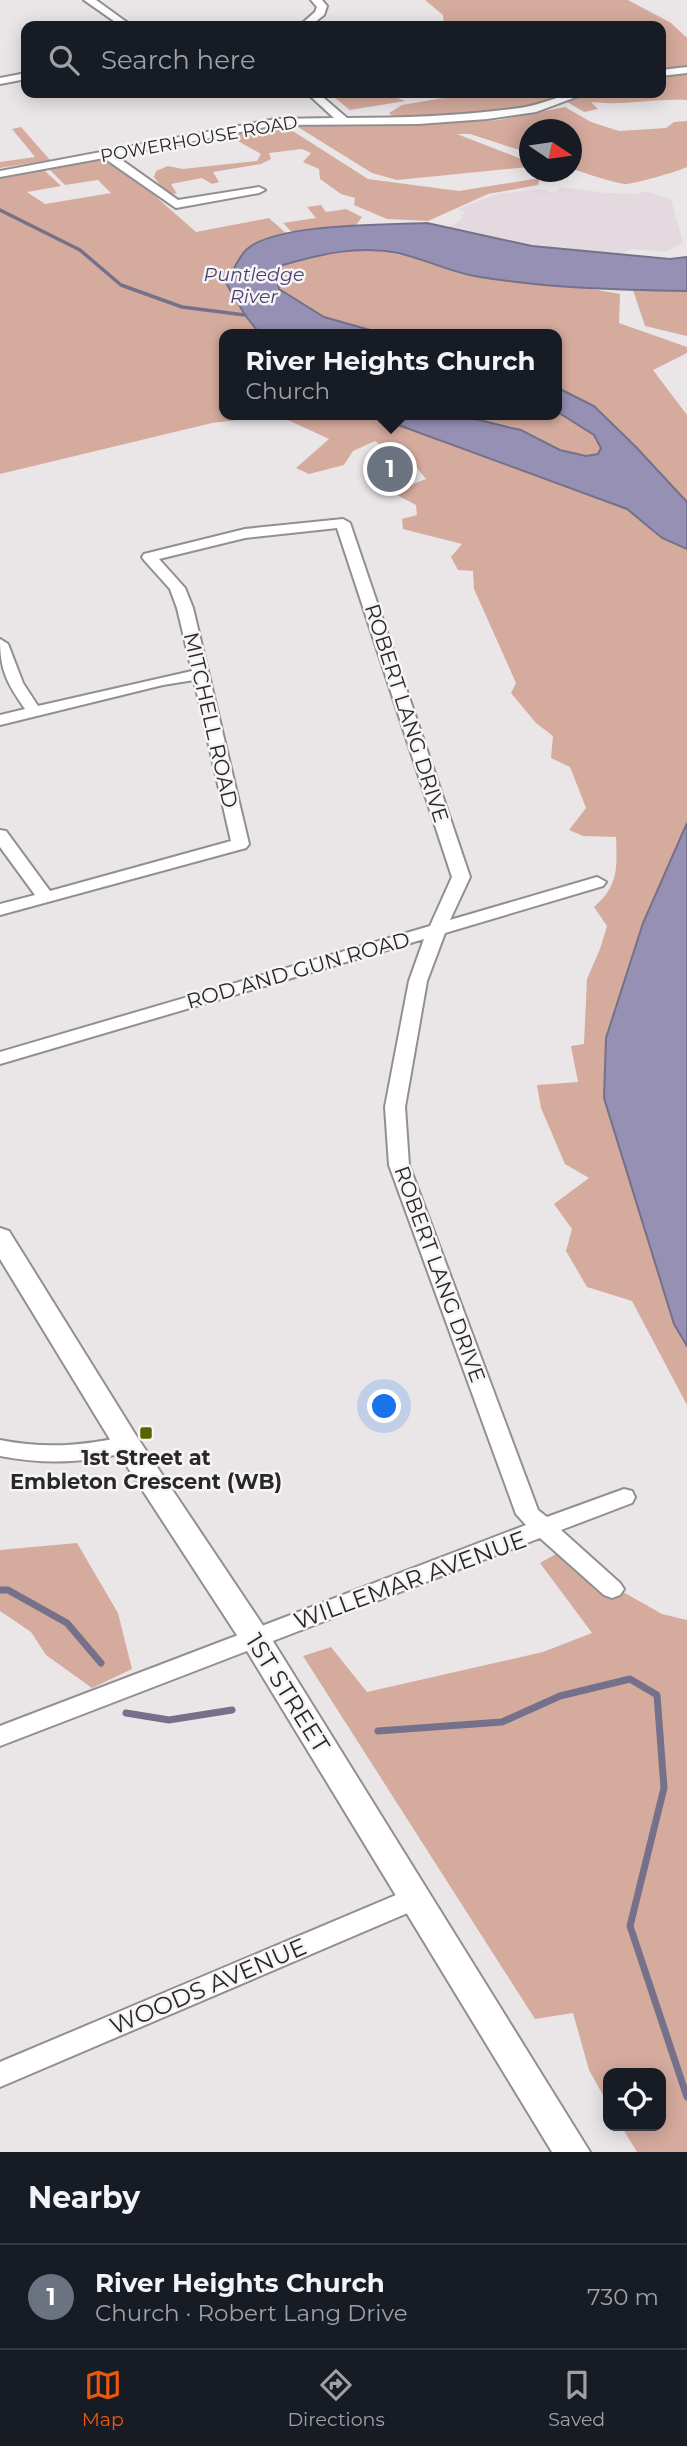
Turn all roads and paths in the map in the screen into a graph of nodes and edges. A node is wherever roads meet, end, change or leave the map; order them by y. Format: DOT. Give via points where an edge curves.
graph roads {
  1 [pos="89,0"];
  2 [pos="316,0"];
  3 [pos="120,21"];
  4 [pos="310,21"];
  5 [pos="687,70"];
  6 [pos="666,73"];
  7 [pos="21,77"];
  8 [pos="0,80"];
  9 [pos="318,98"];
  10 [pos="566,98"];
  11 [pos="344,121"];
  12 [pos="108,155"];
  13 [pos="0,174"];
  14 [pos="260,190"];
  15 [pos="343,523"];
  16 [pos="0,644"];
  17 [pos="200,674"];
  18 [pos="34,711"];
  19 [pos="0,720"];
  20 [pos="0,835"];
  21 [pos="597,882"];
  22 [pos="46,898"];
  23 [pos="0,910"];
  24 [pos="437,929"];
  25 [pos="0,1058"];
  26 [pos="0,1237"];
  27 [pos="127,1444"];
  28 [pos="0,1448"];
  29 [pos="624,1497"];
  30 [pos="546,1529"];
  31 [pos="612,1589"];
  32 [pos="255,1638"];
  33 [pos="0,1736"];
  34 [pos="415,1898"];
  35 [pos="0,2075"];
  36 [pos="562,2149"];
  1 -- 3 [label="street"];
  2 -- 4 [label="street" via="322,6"];
  5 -- 6 [label="street"];
  7 -- 8 [label="street"];
  9 -- 11 [label="street"];
  10 -- 11 [label="street, POWERHOUSE ROAD" via="532,110 487,116"];
  11 -- 12 [label="street, POWERHOUSE ROAD" via="276,122"];
  12 -- 13 [label="street, POWERHOUSE ROAD"];
  12 -- 14 [label="street" via="176,204"];
  15 -- 17 [label="street, MITCHELL ROAD" via="271,528 149,557 177,588 186,608"];
  15 -- 24 [label="street, ROBERT LANG DRIVE" via="461,877"];
  16 -- 18 [label="street" via="15,683"];
  17 -- 18 [label="street"];
  17 -- 22 [label="street, MITCHELL ROAD" via="240,844"];
  18 -- 19 [label="street"];
  20 -- 22 [label="street"];
  21 -- 24 [label="street, ROD AND GUN ROAD"];
  22 -- 23 [label="street, MITCHELL ROAD"];
  24 -- 25 [label="street, ROD AND GUN ROAD"];
  24 -- 30 [label="street, ROBERT LANG DRIVE" via="418,981 394,1107 399,1165 528,1514"];
  26 -- 27 [label="street, 1ST STREET"];
  27 -- 28 [label="street" via="73,1457 38,1457"];
  27 -- 32 [label="street, 1ST STREET"];
  29 -- 30 [label="street, WILLEMAR AVENUE"];
  30 -- 31 [label="street, ROBERT LANG DRIVE"];
  30 -- 32 [label="street, WILLEMAR AVENUE"];
  32 -- 33 [label="street, WILLEMAR AVENUE"];
  32 -- 34 [label="street, 1ST STREET"];
  34 -- 35 [label="street, WOODS AVENUE"];
  34 -- 36 [label="street, 1ST STREET"];
}
